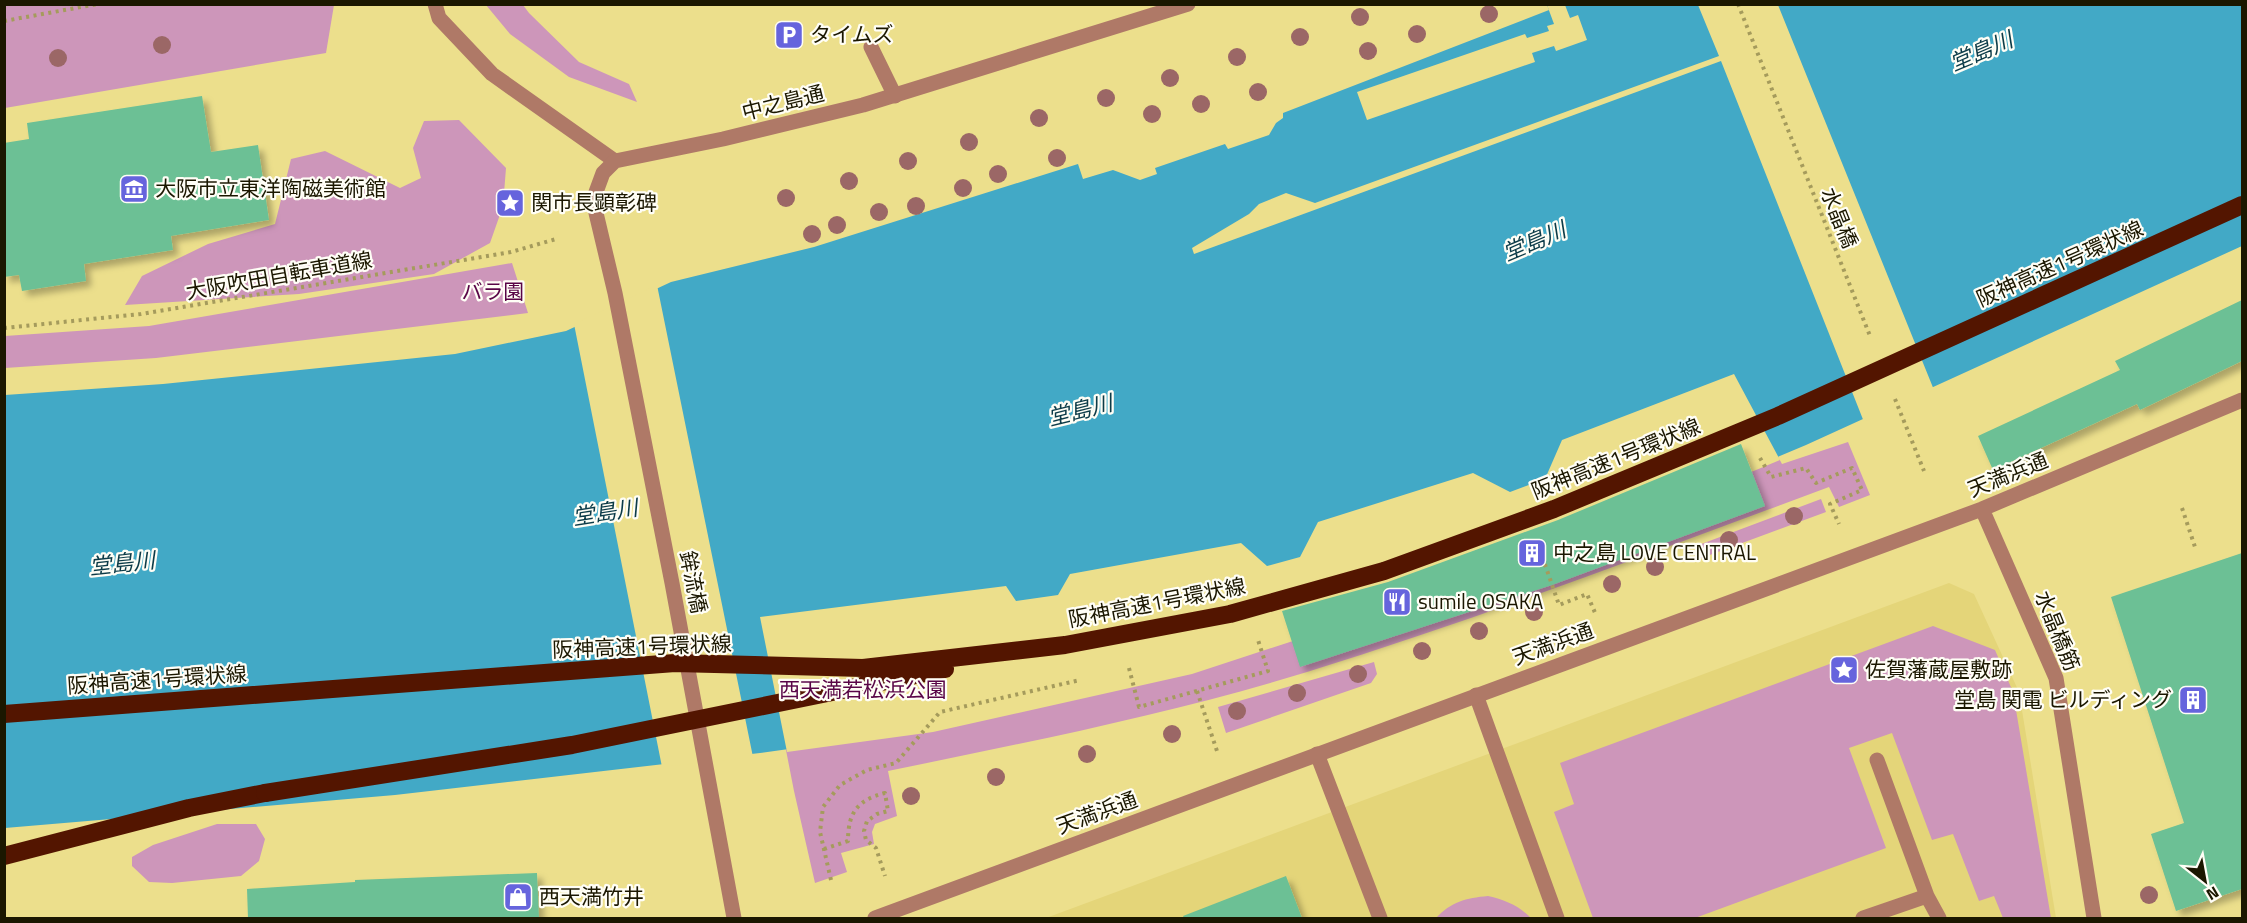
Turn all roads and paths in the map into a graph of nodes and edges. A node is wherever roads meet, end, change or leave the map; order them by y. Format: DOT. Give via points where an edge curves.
graph roads {
  1 [pos="98,4"];
  2 [pos="435,4"];
  3 [pos="1188,4"];
  4 [pos="1738,4"];
  5 [pos="4,21"];
  6 [pos="871,46"];
  7 [pos="895,96"];
  8 [pos="615,160"];
  9 [pos="2242,205"];
  10 [pos="556,239"];
  11 [pos="4,328"];
  12 [pos="1874,344"];
  13 [pos="1891,388"];
  14 [pos="2242,400"];
  15 [pos="1924,471"];
  16 [pos="1824,479"];
  17 [pos="2182,508"];
  18 [pos="1982,509"];
  19 [pos="1839,524"];
  20 [pos="2196,550"];
  21 [pos="1552,585"];
  22 [pos="1596,615"];
  23 [pos="1256,634"];
  24 [pos="1065,645"];
  25 [pos="1129,668"];
  26 [pos="1197,691"];
  27 [pos="1476,694"];
  28 [pos="4,714"];
  29 [pos="1218,754"];
  30 [pos="1317,754"];
  31 [pos="1877,760"];
  32 [pos="896,763"];
  33 [pos="824,849"];
  34 [pos="4,856"];
  35 [pos="885,876"];
  36 [pos="831,880"];
  37 [pos="1927,896"];
  38 [pos="734,918"];
  39 [pos="875,918"];
  40 [pos="1380,918"];
  41 [pos="1557,918"];
  42 [pos="1863,918"];
  43 [pos="1939,918"];
  44 [pos="2094,918"];
  1 -- 5 [label="path"];
  2 -- 8 [label="street" via="439,18 492,74"];
  3 -- 7 [label="street, 中之島通"];
  4 -- 12 [label="path, 水晶橋"];
  6 -- 7 [label="street"];
  7 -- 8 [label="street, 中之島通" via="735,136"];
  8 -- 38 [label="street, 鉾流橋, bridge" via="603,173 596,192 596,213 672,583"];
  9 -- 24 [label="highway, 阪神高速1号環状線, bridge" via="1778,416 1554,509 1384,571 1263,605"];
  10 -- 11 [label="path, 大阪吹田自転車道線" via="510,252 141,314"];
  13 -- 15 [label="path"];
  14 -- 18 [label="street, 天満浜通"];
  16 -- 19 [label="path" via="1852,468 1862,490 1830,504"];
  17 -- 20 [label="path"];
  18 -- 27 [label="street, 天満浜通"];
  18 -- 44 [label="street, 水晶橋筋" via="2056,678"];
  21 -- 22 [label="path" via="1559,605 1587,594"];
  23 -- 26 [label="path" via="1268,671"];
  24 -- 28 [label="highway, 阪神高速1号環状線, bridge" via="863,668 675,663"];
  24 -- 34 [label="highway, bridge" via="572,745 221,801"];
  25 -- 26 [label="path" via="1139,707"];
  26 -- 29 [label="path"];
  27 -- 30 [label="street, 天満浜通"];
  27 -- 41 [label="street"];
  30 -- 39 [label="street, 天満浜通"];
  30 -- 40 [label="street"];
  31 -- 37 [label="street"];
  32 -- 33 [label="path" via="867,770 840,785 823,807 820,832"];
  33 -- 35 [label="path" via="848,841 850,816 860,804 885,794 888,811 867,821 864,831 866,840 876,848"];
  33 -- 36 [label="path"];
  37 -- 42 [label="street"];
  37 -- 43 [label="street"];
}
